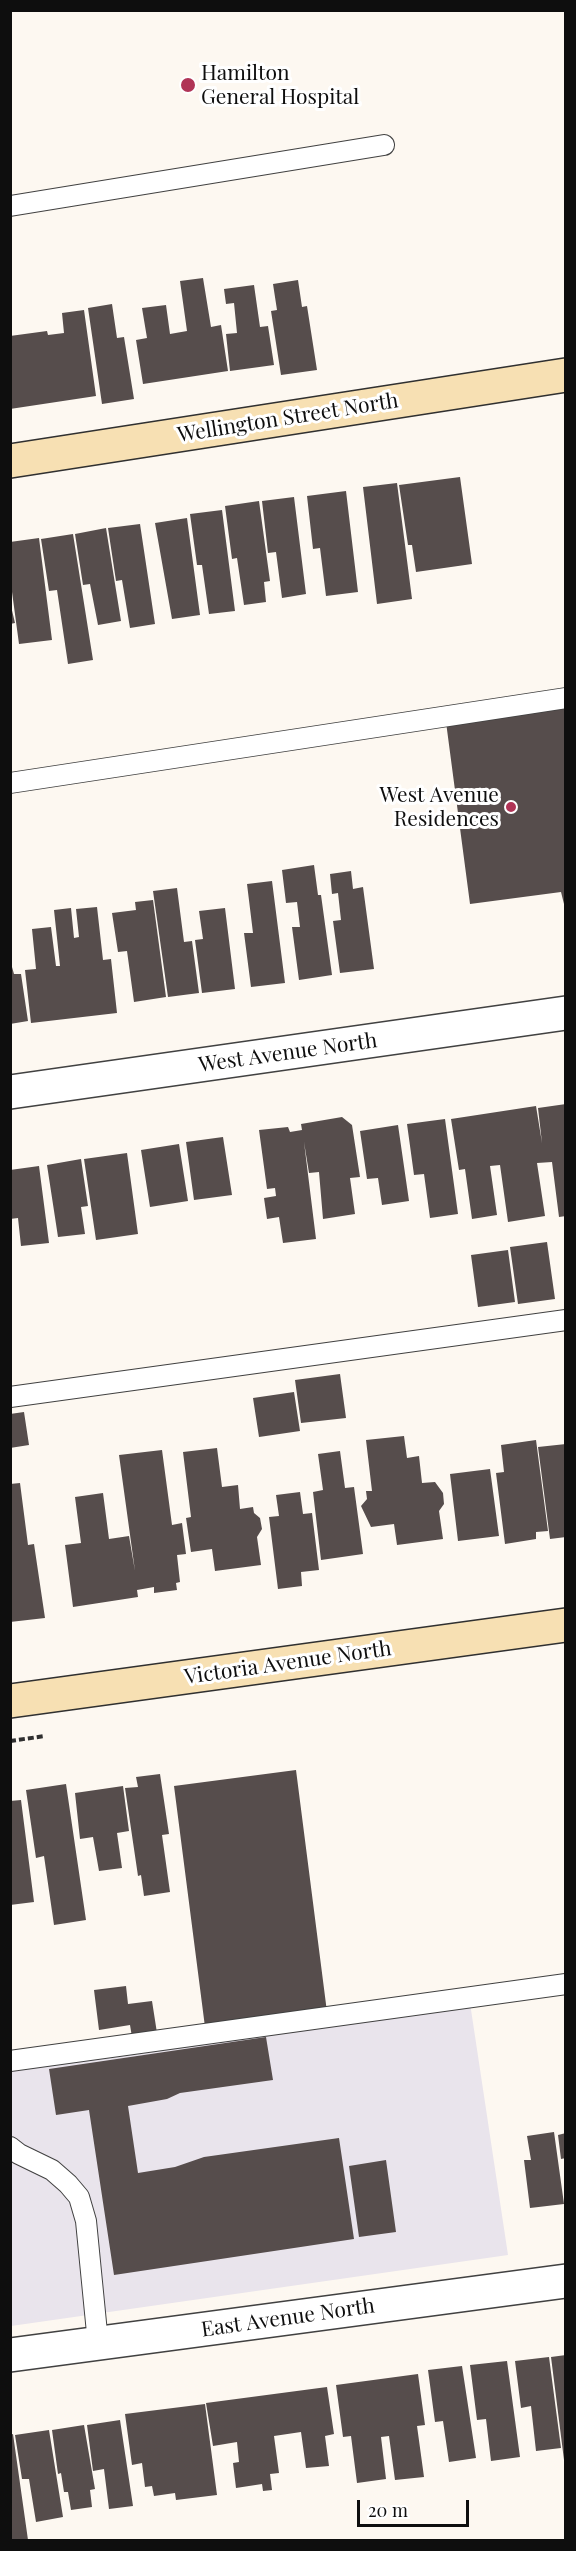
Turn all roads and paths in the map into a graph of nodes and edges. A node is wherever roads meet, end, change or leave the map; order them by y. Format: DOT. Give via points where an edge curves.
graph roads {
  1 [pos="384,144"];
  2 [pos="10,206"];
  3 [pos="566,375"];
  4 [pos="10,461"];
  5 [pos="566,698"];
  6 [pos="10,783"];
  7 [pos="566,1013"];
  8 [pos="10,1092"];
  9 [pos="566,1320"];
  10 [pos="10,1397"];
  11 [pos="566,1625"];
  12 [pos="10,1701"];
  13 [pos="566,1984"];
  14 [pos="10,2061"];
  15 [pos="10,2147"];
  16 [pos="566,2281"];
  17 [pos="98,2343"];
  18 [pos="10,2355"];
  1 -- 2 [label="lane"];
  3 -- 4 [label="main road, Wellington Street North"];
  5 -- 6 [label="lane"];
  7 -- 8 [label="street, West Avenue North"];
  9 -- 10 [label="lane"];
  11 -- 12 [label="main road, Victoria Avenue North"];
  13 -- 14 [label="lane"];
  15 -- 17 [label="lane" via="52,2170 79,2197 86,2221"];
  16 -- 17 [label="street, East Avenue North"];
  17 -- 18 [label="street, East Avenue North"];
}
